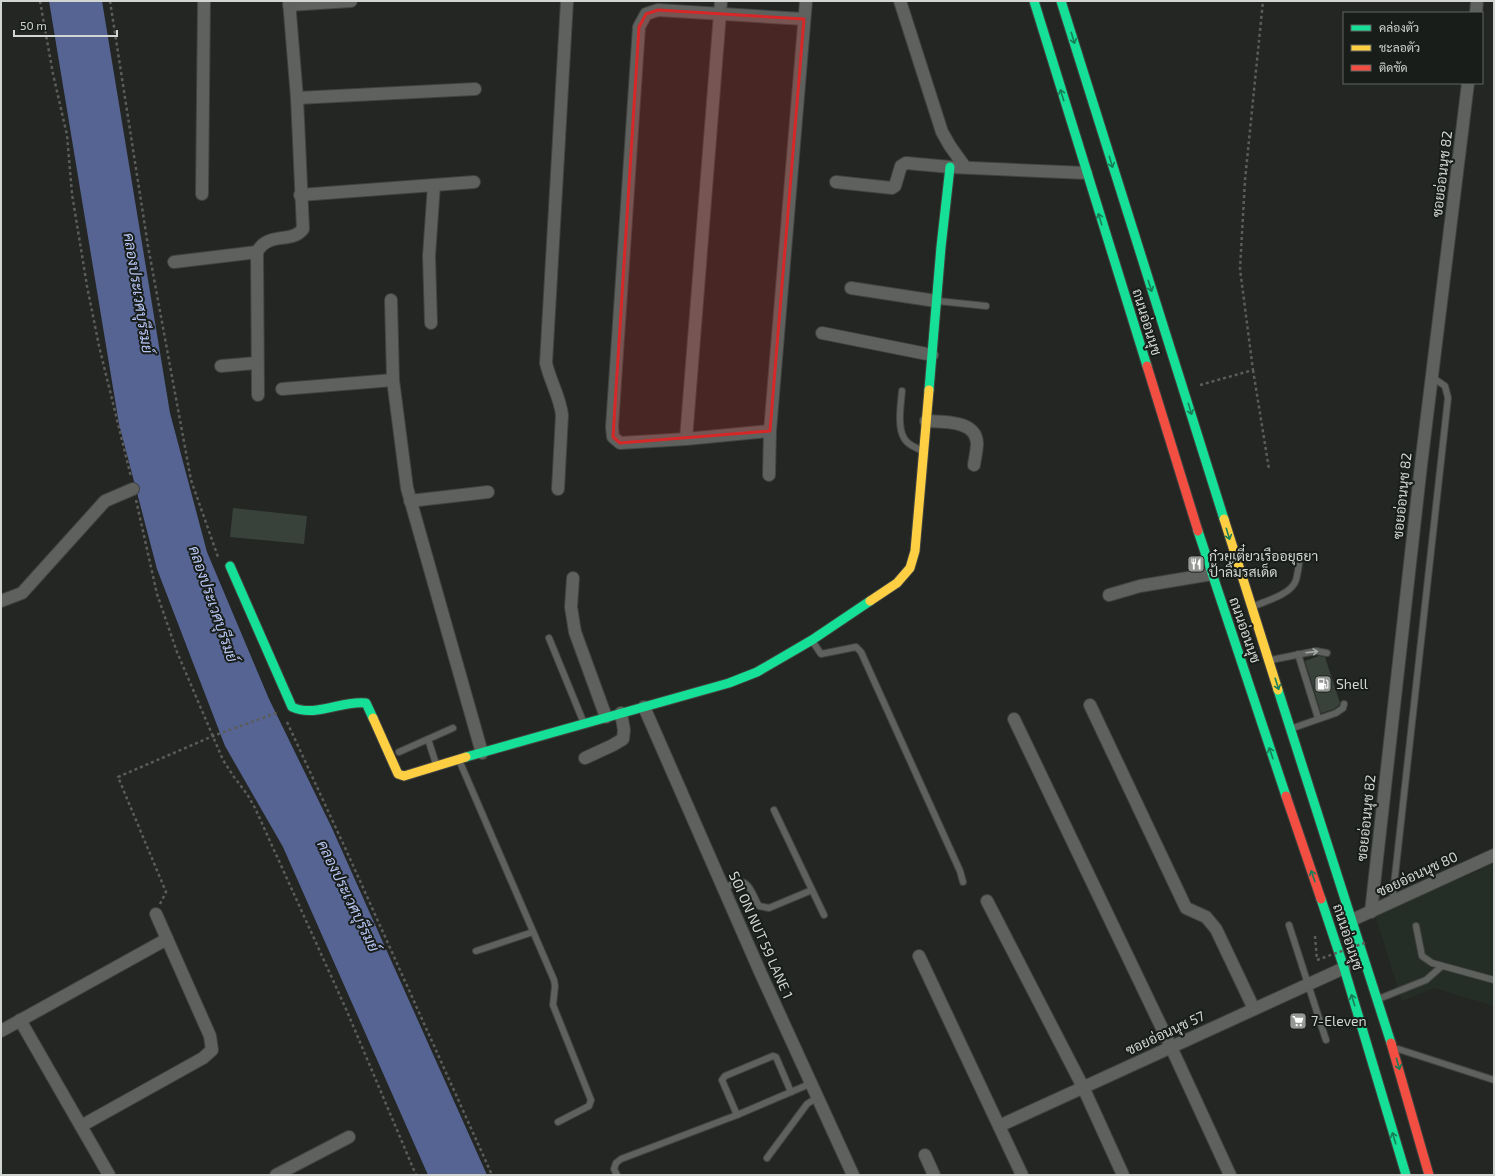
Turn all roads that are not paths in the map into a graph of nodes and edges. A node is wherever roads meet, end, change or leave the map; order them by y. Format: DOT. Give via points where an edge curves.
graph roads {
  1 [pos="204,1"];
  2 [pos="351,1"];
  3 [pos="567,1"];
  4 [pos="722,1"];
  5 [pos="806,1"];
  6 [pos="900,1"];
  7 [pos="1034,1"];
  8 [pos="1061,1"];
  9 [pos="1478,1"];
  10 [pos="289,3"];
  11 [pos="1476,12"];
  12 [pos="720,13"];
  13 [pos="804,19"];
  14 [pos="1468,84"];
  15 [pos="475,88"];
  16 [pos="296,98"];
  17 [pos="950,167"];
  18 [pos="965,167"];
  19 [pos="1086,173"];
  20 [pos="474,182"];
  21 [pos="836,182"];
  22 [pos="434,185"];
  23 [pos="202,194"];
  24 [pos="300,195"];
  25 [pos="1131,251"];
  26 [pos="257,252"];
  27 [pos="1112,256"];
  28 [pos="174,262"];
  29 [pos="851,288"];
  30 [pos="390,300"];
  31 [pos="936,301"];
  32 [pos="986,306"];
  33 [pos="431,322"];
  34 [pos="822,333"];
  35 [pos="932,356"];
  36 [pos="257,362"];
  37 [pos="221,366"];
  38 [pos="1432,376"];
  39 [pos="393,380"];
  40 [pos="282,389"];
  41 [pos="902,391"];
  42 [pos="258,395"];
  43 [pos="926,421"];
  44 [pos="770,431"];
  45 [pos="686,439"];
  46 [pos="924,451"];
  47 [pos="974,466"];
  48 [pos="769,475"];
  49 [pos="133,489"];
  50 [pos="558,489"];
  51 [pos="488,492"];
  52 [pos="410,501"];
  53 [pos="1300,556"];
  54 [pos="230,566"];
  55 [pos="1212,574"];
  56 [pos="573,578"];
  57 [pos="1109,594"];
  58 [pos="1,601"];
  59 [pos="1251,607"];
  60 [pos="549,638"];
  61 [pos="812,640"];
  62 [pos="1327,653"];
  63 [pos="1298,654"];
  64 [pos="1269,661"];
  65 [pos="1344,704"];
  66 [pos="1090,705"];
  67 [pos="644,707"];
  68 [pos="621,713"];
  69 [pos="606,717"];
  70 [pos="1318,718"];
  71 [pos="1014,719"];
  72 [pos="584,724"];
  73 [pos="453,728"];
  74 [pos="1291,728"];
  75 [pos="428,739"];
  76 [pos="399,752"];
  77 [pos="482,753"];
  78 [pos="585,758"];
  79 [pos="458,759"];
  80 [pos="437,766"];
  81 [pos="774,810"];
  82 [pos="1494,854"];
  83 [pos="963,882"];
  84 [pos="723,889"];
  85 [pos="812,890"];
  86 [pos="987,901"];
  87 [pos="1392,903"];
  88 [pos="1371,912"];
  89 [pos="156,914"];
  90 [pos="824,915"];
  91 [pos="1352,920"];
  92 [pos="1289,926"];
  93 [pos="1416,926"];
  94 [pos="533,932"];
  95 [pos="168,939"];
  96 [pos="476,951"];
  97 [pos="919,956"];
  98 [pos="1442,966"];
  99 [pos="1344,968"];
  100 [pos="1494,980"];
  101 [pos="1308,984"];
  102 [pos="1377,999"];
  103 [pos="1254,1009"];
  104 [pos="20,1020"];
  105 [pos="1,1030"];
  106 [pos="1326,1040"];
  107 [pos="1171,1047"];
  108 [pos="1393,1048"];
  109 [pos="1494,1080"];
  110 [pos="812,1083"];
  111 [pos="1083,1087"];
  112 [pos="791,1092"];
  113 [pos="818,1097"];
  114 [pos="737,1115"];
  115 [pos="558,1122"];
  116 [pos="81,1126"];
  117 [pos="999,1126"];
  118 [pos="349,1138"];
  119 [pos="924,1155"];
  120 [pos="767,1158"];
  121 [pos="109,1175"];
  122 [pos="276,1175"];
  123 [pos="617,1175"];
  124 [pos="853,1175"];
  125 [pos="934,1175"];
  126 [pos="1022,1175"];
  127 [pos="1123,1175"];
  128 [pos="1230,1175"];
  129 [pos="1406,1175"];
  130 [pos="1429,1175"];
  1 -- 23 [label="street"];
  2 -- 10 [label="street"];
  3 -- 50 [label="street" via="546,363 562,415"];
  4 -- 12 [label="street"];
  5 -- 13 [label="street"];
  6 -- 18 [label="street" via="942,132"];
  19 -- 7 [label="main road, ถนนอ่อนนุช, one-way"];
  8 -- 25 [label="main road, ถนนอ่อนนุช, one-way"];
  9 -- 11 [label="street"];
  10 -- 16 [label="street"];
  12 -- 13 [label="street"];
  12 -- 45 [label="street"];
  12 -- 45 [label="street" via="658,10 646,14 639,27 613,437 620,443"];
  13 -- 44 [label="street"];
  14 -- 38 [label="street, ซอยอ่อนนุช 82"];
  15 -- 16 [label="street"];
  16 -- 24 [label="street"];
  17 -- 18 [label="street"];
  17 -- 21 [label="street" via="906,162 901,166 895,186 892,188"];
  17 -- 31 [label="main road"];
  18 -- 19 [label="street"];
  27 -- 19 [label="main road, ถนนอ่อนนุช, one-way"];
  20 -- 22 [label="street"];
  22 -- 24 [label="street"];
  22 -- 33 [label="street" via="429,256"];
  24 -- 26 [label="street" via="303,229 294,235 271,239 261,244"];
  25 -- 27 [label="main road"];
  25 -- 59 [label="main road, ถนนอ่อนนุช, one-way" via="1184,389"];
  26 -- 28 [label="street"];
  26 -- 36 [label="street"];
  27 -- 55 [label="main road, ถนนอ่อนนุช"];
  29 -- 31 [label="street"];
  30 -- 39 [label="street"];
  31 -- 32 [label="lane"];
  31 -- 35 [label="main road"];
  34 -- 35 [label="street"];
  35 -- 43 [label="main road"];
  36 -- 37 [label="street"];
  36 -- 42 [label="street"];
  38 -- 87 [label="lane" via="1445,386 1448,398"];
  38 -- 88 [label="street, ซอยอ่อนนุช 82"];
  39 -- 40 [label="street"];
  39 -- 52 [label="street"];
  41 -- 46 [label="lane" via="900,424 903,438"];
  43 -- 46 [label="main road"];
  43 -- 47 [label="street" via="968,427 974,433 977,442"];
  44 -- 45 [label="street"];
  44 -- 48 [label="street"];
  46 -- 61 [label="main road" via="915,551 910,568 897,583"];
  49 -- 58 [label="street" via="105,501 22,592"];
  51 -- 52 [label="street"];
  52 -- 77 [label="street"];
  53 -- 59 [label="lane" via="1296,582 1290,589"];
  54 -- 80 [label="main road" via="292,707 307,712 357,701 366,703 398,774 404,776"];
  55 -- 57 [label="street"];
  99 -- 55 [label="main road, ถนนอ่อนนุช, one-way"];
  56 -- 69 [label="street" via="572,607 575,632"];
  59 -- 64 [label="main road, ถนนอ่อนนุช"];
  60 -- 72 [label="lane"];
  61 -- 67 [label="main road" via="750,675"];
  61 -- 83 [label="lane" via="821,654 856,647 861,652"];
  63 -- 62 [label="lane, one-way" via="1316,651"];
  63 -- 64 [label="lane"];
  63 -- 70 [label="lane"];
  64 -- 74 [label="main road, ถนนอ่อนนุช, one-way"];
  65 -- 70 [label="lane" via="1340,710"];
  66 -- 103 [label="street" via="1186,908 1206,917 1214,926"];
  67 -- 68 [label="main road"];
  67 -- 84 [label="street, SOI ON NUT 59 LANE 1"];
  68 -- 69 [label="main road"];
  68 -- 78 [label="street" via="624,730 622,739"];
  69 -- 72 [label="main road"];
  70 -- 74 [label="lane"];
  71 -- 107 [label="street"];
  72 -- 77 [label="main road"];
  73 -- 75 [label="lane"];
  74 -- 91 [label="main road, ถนนอ่อนนุช"];
  75 -- 76 [label="lane"];
  75 -- 80 [label="lane"];
  77 -- 79 [label="main road"];
  79 -- 80 [label="main road"];
  79 -- 94 [label="lane"];
  81 -- 85 [label="lane"];
  82 -- 87 [label="street, ซอยอ่อนนุช 80"];
  84 -- 85 [label="lane" via="741,882 752,891 759,906 769,908"];
  84 -- 110 [label="street, SOI ON NUT 59 LANE 1"];
  85 -- 90 [label="lane"];
  86 -- 111 [label="street"];
  87 -- 88 [label="street, ซอยอ่อนนุช 80"];
  88 -- 91 [label="street, ซอยอ่อนนุช 80"];
  89 -- 95 [label="street"];
  91 -- 102 [label="main road, ถนนอ่อนนุช"];
  92 -- 101 [label="lane"];
  93 -- 98 [label="lane" via="1422,956"];
  94 -- 96 [label="lane"];
  94 -- 115 [label="lane" via="554,980 553,1005 591,1100 589,1106"];
  95 -- 104 [label="street"];
  95 -- 116 [label="street" via="210,1036 212,1050 203,1058"];
  97 -- 117 [label="street"];
  98 -- 100 [label="lane"];
  98 -- 102 [label="lane" via="1426,980"];
  99 -- 101 [label="street, ซอยอ่อนนุช 57"];
  129 -- 99 [label="main road, ถนนอ่อนนุช, one-way"];
  101 -- 103 [label="street, ซอยอ่อนนุช 57"];
  101 -- 106 [label="lane"];
  102 -- 108 [label="main road, ถนนอ่อนนุช"];
  103 -- 107 [label="street, ซอยอ่อนนุช 57"];
  104 -- 105 [label="street"];
  104 -- 116 [label="street"];
  107 -- 111 [label="street, ซอยอ่อนนุช 57"];
  107 -- 128 [label="street"];
  108 -- 109 [label="lane"];
  108 -- 130 [label="main road, ถนนอ่อนนุช, one-way"];
  110 -- 112 [label="lane"];
  110 -- 113 [label="street, SOI ON NUT 59 LANE 1"];
  111 -- 117 [label="street, ซอยอ่อนนุช 57"];
  111 -- 127 [label="street"];
  112 -- 114 [label="lane"];
  112 -- 114 [label="lane" via="776,1057 773,1056 725,1076 722,1080"];
  113 -- 120 [label="lane" via="807,1104"];
  113 -- 124 [label="street, SOI ON NUT 59 LANE 1"];
  114 -- 123 [label="lane" via="621,1159 614,1168"];
  116 -- 121 [label="street"];
  117 -- 126 [label="street"];
  118 -- 122 [label="street"];
  119 -- 125 [label="street"];
}
